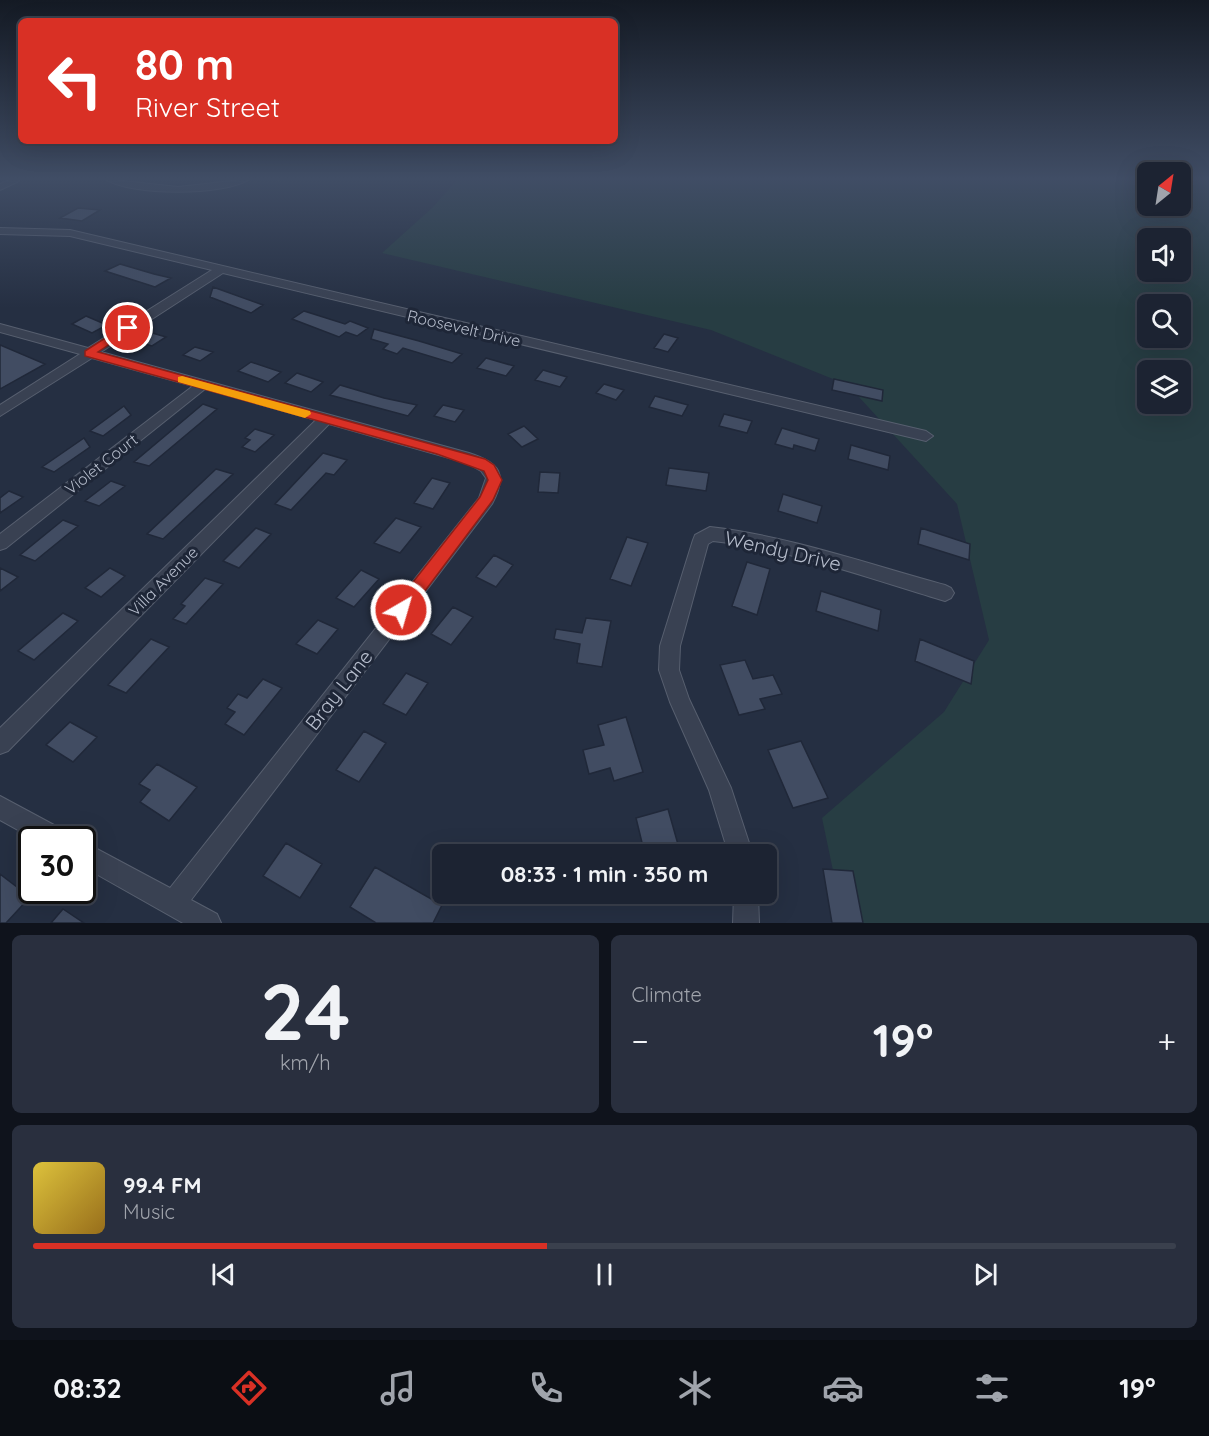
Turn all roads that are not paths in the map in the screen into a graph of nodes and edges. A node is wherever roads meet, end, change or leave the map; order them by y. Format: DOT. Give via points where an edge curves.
graph roads {
  1 [pos="0,231"];
  2 [pos="221,269"];
  3 [pos="0,328"];
  4 [pos="89,353"];
  5 [pos="202,385"];
  6 [pos="0,411"];
  7 [pos="325,419"];
  8 [pos="926,436"];
  9 [pos="0,543"];
  10 [pos="945,593"];
  11 [pos="0,743"];
  12 [pos="0,807"];
  13 [pos="34,826"];
  14 [pos="738,844"];
  15 [pos="96,861"];
  16 [pos="173,904"];
  17 [pos="746,904"];
  18 [pos="208,923"];
  19 [pos="746,923"];
  1 -- 2 [label="street, Roosevelt Drive" via="70,233"];
  2 -- 4 [label="street"];
  2 -- 8 [label="street, Roosevelt Drive"];
  3 -- 4 [label="street"];
  4 -- 5 [label="street"];
  4 -- 6 [label="street"];
  5 -- 7 [label="street"];
  5 -- 9 [label="street, Violet Court"];
  7 -- 11 [label="street, Villa Avenue"];
  7 -- 16 [label="street, Bray Lane" via="470,459 493,473 495,480 486,500"];
  10 -- 14 [label="street, Wendy Drive" via="738,538 710,534 701,540 670,646 669,670 720,788"];
  12 -- 13 [label="street"];
  15 -- 16 [label="street"];
  16 -- 18 [label="street"];
  17 -- 19 [label="street"];
}
